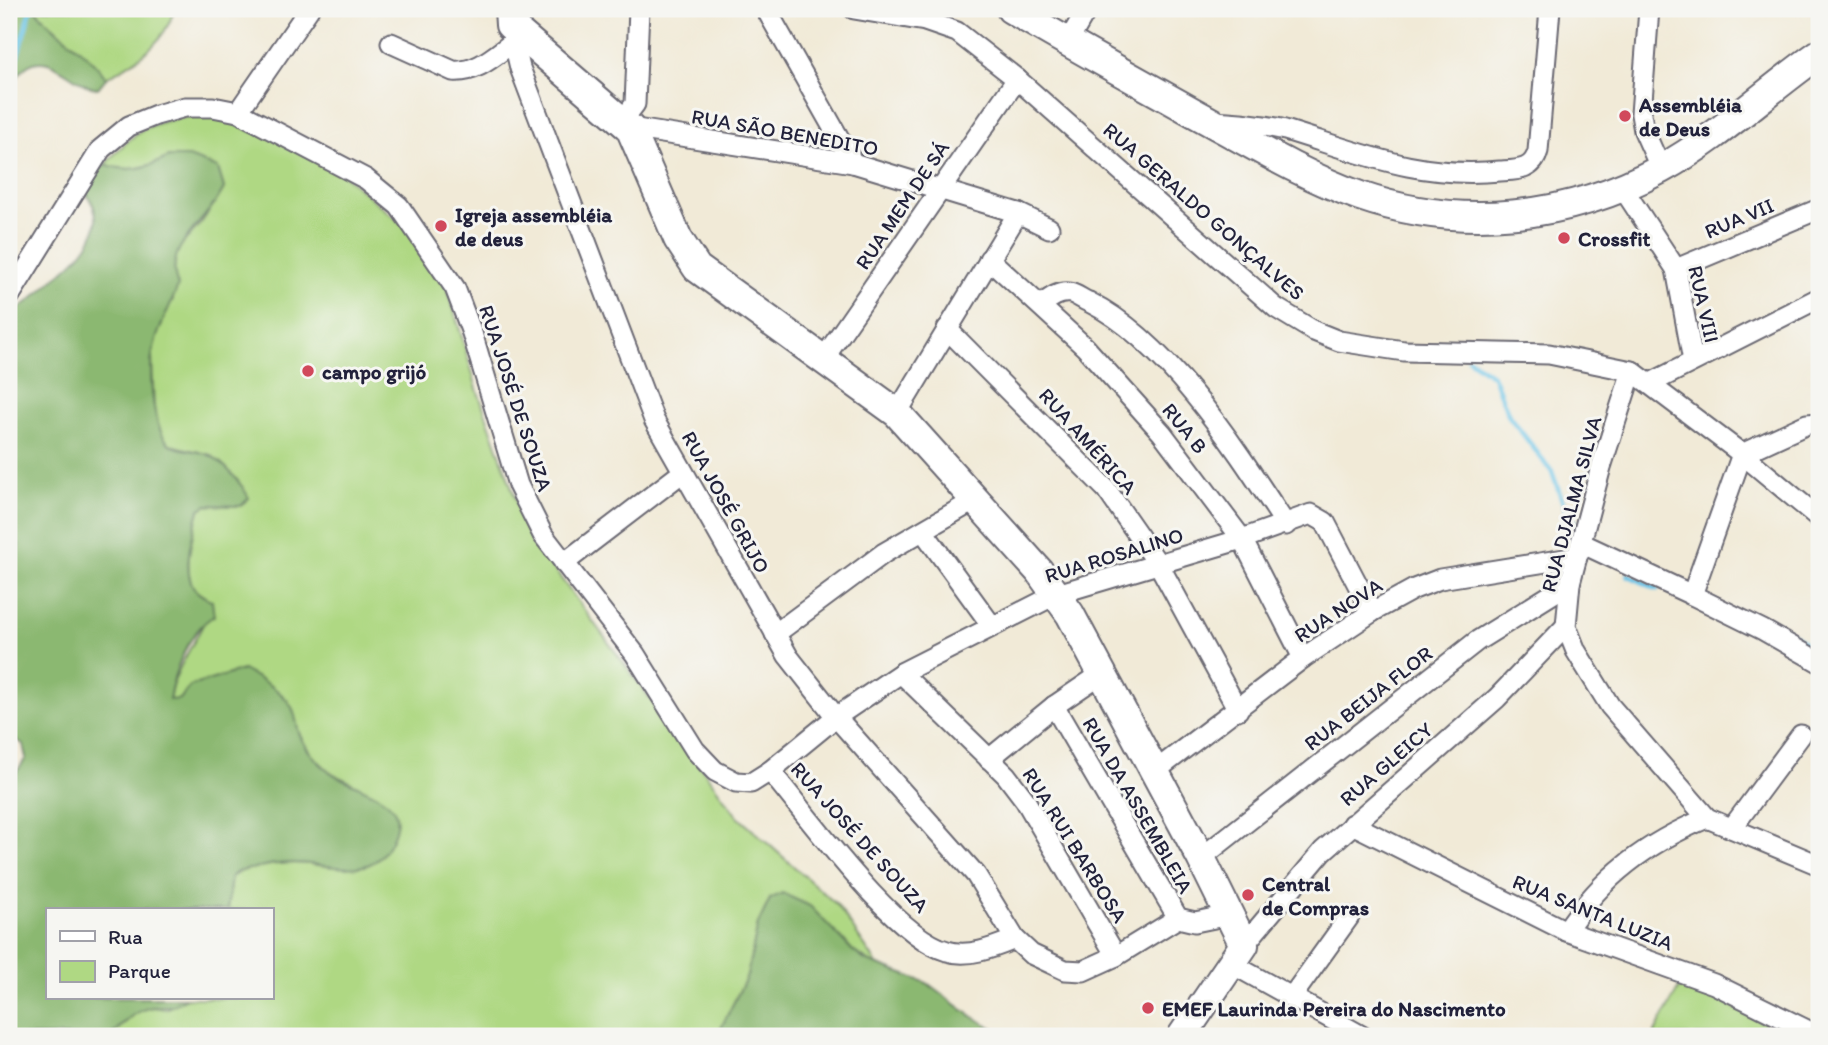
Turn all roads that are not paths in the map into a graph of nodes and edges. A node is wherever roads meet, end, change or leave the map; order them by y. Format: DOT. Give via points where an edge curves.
graph roads {
  1 [pos="309,9"];
  2 [pos="639,9"];
  3 [pos="766,9"];
  4 [pos="854,9"];
  5 [pos="1011,9"];
  6 [pos="1087,9"];
  7 [pos="1550,9"];
  8 [pos="1649,9"];
  9 [pos="928,15"];
  10 [pos="510,26"];
  11 [pos="1068,42"];
  12 [pos="391,43"];
  13 [pos="1819,54"];
  14 [pos="1017,79"];
  15 [pos="238,113"];
  16 [pos="1207,120"];
  17 [pos="626,125"];
  18 [pos="853,163"];
  19 [pos="1661,169"];
  20 [pos="1622,187"];
  21 [pos="939,190"];
  22 [pos="1819,209"];
  23 [pos="1018,213"];
  24 [pos="1049,228"];
  25 [pos="989,258"];
  26 [pos="1676,269"];
  27 [pos="9,297"];
  28 [pos="1819,298"];
  29 [pos="1041,305"];
  30 [pos="947,329"];
  31 [pos="824,358"];
  32 [pos="1693,361"];
  33 [pos="1632,371"];
  34 [pos="1651,383"];
  35 [pos="897,413"];
  36 [pos="1819,423"];
  37 [pos="1742,454"];
  38 [pos="683,472"];
  39 [pos="977,499"];
  40 [pos="1819,518"];
  41 [pos="1286,525"];
  42 [pos="923,531"];
  43 [pos="1242,539"];
  44 [pos="1579,550"];
  45 [pos="564,563"];
  46 [pos="1159,565"];
  47 [pos="1570,583"];
  48 [pos="1057,594"];
  49 [pos="1692,596"];
  50 [pos="1372,612"];
  51 [pos="992,626"];
  52 [pos="1566,626"];
  53 [pos="775,634"];
  54 [pos="1303,659"];
  55 [pos="1819,662"];
  56 [pos="901,673"];
  57 [pos="1101,674"];
  58 [pos="1054,706"];
  59 [pos="1238,710"];
  60 [pos="836,717"];
  61 [pos="1801,734"];
  62 [pos="989,759"];
  63 [pos="770,771"];
  64 [pos="1154,772"];
  65 [pos="1707,818"];
  66 [pos="1352,824"];
  67 [pos="1732,828"];
  68 [pos="1201,858"];
  69 [pos="1819,865"];
  70 [pos="1229,915"];
  71 [pos="1178,918"];
  72 [pos="1349,918"];
  73 [pos="1566,931"];
  74 [pos="1015,939"];
  75 [pos="1238,955"];
  76 [pos="1116,956"];
  77 [pos="1291,998"];
  78 [pos="1334,1030"];
  79 [pos="1182,1036"];
  80 [pos="1362,1036"];
  81 [pos="1819,1036"];
  1 -- 15 [label="street"];
  2 -- 17 [label="street" via="636,95"];
  3 -- 18 [label="street"];
  4 -- 9 [label="street, RUA GERALDO GONÇALVES"];
  5 -- 11 [label="street"];
  6 -- 11 [label="street"];
  7 -- 16 [label="street" via="1538,150 1533,163 1522,169 1467,175 1430,173 1285,130"];
  8 -- 19 [label="street" via="1641,114"];
  9 -- 14 [label="street, RUA GERALDO GONÇALVES"];
  10 -- 12 [label="street" via="474,69 463,72"];
  10 -- 17 [label="street"];
  10 -- 38 [label="street, RUA JOSÉ GRIJO" via="634,373"];
  11 -- 16 [label="street"];
  13 -- 19 [label="street"];
  14 -- 21 [label="street, RUA MEM DE SÁ"];
  14 -- 33 [label="street, RUA GERALDO GONÇALVES" via="1276,308 1314,331 1339,341 1404,351 1549,354"];
  15 -- 27 [label="street, RUA JOSÉ DE SOUZA" via="185,107 116,135 75,188"];
  15 -- 45 [label="street, RUA JOSÉ DE SOUZA" via="366,179 399,206 420,233 465,312 529,512"];
  16 -- 20 [label="street" via="1334,185 1406,209 1511,216 1572,205"];
  17 -- 18 [label="street, RUA SÃO BENEDITO"];
  17 -- 31 [label="street" via="678,239 697,268"];
  18 -- 21 [label="street, RUA SÃO BENEDITO"];
  19 -- 20 [label="street"];
  20 -- 26 [label="street, RUA VIII"];
  21 -- 23 [label="street, RUA SÃO BENEDITO"];
  21 -- 31 [label="street, RUA MEM DE SÁ"];
  22 -- 26 [label="street, RUA VII"];
  23 -- 24 [label="street, RUA SÃO BENEDITO"];
  23 -- 25 [label="street"];
  25 -- 29 [label="street, RUA B"];
  25 -- 30 [label="street"];
  26 -- 32 [label="street, RUA VIII"];
  28 -- 32 [label="street"];
  29 -- 41 [label="street" via="1071,293 1125,325 1171,367"];
  29 -- 43 [label="street, RUA B" via="1162,433"];
  30 -- 35 [label="street"];
  30 -- 46 [label="street, RUA AMÉRICA" via="1082,462"];
  31 -- 35 [label="street"];
  32 -- 34 [label="street"];
  33 -- 34 [label="street, RUA GERALDO GONÇALVES"];
  33 -- 44 [label="street, RUA DJALMA SILVA"];
  34 -- 37 [label="street, RUA GERALDO GONÇALVES"];
  35 -- 39 [label="street"];
  36 -- 37 [label="street" via="1807,424"];
  37 -- 40 [label="street, RUA GERALDO GONÇALVES"];
  37 -- 49 [label="street"];
  38 -- 45 [label="street"];
  38 -- 53 [label="street, RUA JOSÉ GRIJO"];
  39 -- 42 [label="street"];
  39 -- 48 [label="street"];
  41 -- 43 [label="street, RUA ROSALINO"];
  41 -- 50 [label="street, RUA ROSALINO" via="1311,514 1325,522"];
  42 -- 51 [label="street"];
  42 -- 53 [label="street" via="848,578"];
  43 -- 46 [label="street, RUA ROSALINO"];
  43 -- 54 [label="street, RUA B"];
  44 -- 47 [label="street, RUA DJALMA SILVA"];
  44 -- 49 [label="street"];
  44 -- 50 [label="street, RUA NOVA" via="1440,579"];
  45 -- 63 [label="street, RUA JOSÉ DE SOUZA" via="635,654 695,750 715,771 736,782 751,783"];
  46 -- 48 [label="street, RUA ROSALINO"];
  46 -- 59 [label="street, RUA AMÉRICA"];
  47 -- 52 [label="street, RUA DJALMA SILVA"];
  47 -- 68 [label="street, RUA BEIJA FLOR" via="1477,641"];
  48 -- 51 [label="street, RUA ROSALINO"];
  48 -- 57 [label="street"];
  49 -- 55 [label="street"];
  50 -- 54 [label="street, RUA NOVA"];
  51 -- 56 [label="street, RUA ROSALINO"];
  52 -- 65 [label="street, RUA DJALMA SILVA" via="1576,652 1610,706"];
  52 -- 66 [label="street, RUA GLEICY" via="1497,698"];
  53 -- 60 [label="street, RUA JOSÉ GRIJO"];
  54 -- 59 [label="street, RUA NOVA"];
  56 -- 60 [label="street, RUA ROSALINO"];
  56 -- 62 [label="street, RUA RUI BARBOSA"];
  57 -- 58 [label="street"];
  57 -- 64 [label="street"];
  58 -- 62 [label="street"];
  58 -- 71 [label="street, RUA DA ASSEMBLEIA"];
  59 -- 64 [label="street, RUA NOVA"];
  60 -- 63 [label="street, RUA JOSÉ DE SOUZA"];
  60 -- 74 [label="street, RUA JOSÉ GRIJO" via="975,875"];
  61 -- 67 [label="street"];
  62 -- 76 [label="street, RUA RUI BARBOSA" via="1025,800"];
  63 -- 74 [label="street, RUA JOSÉ DE SOUZA" via="898,920 932,945 964,953"];
  64 -- 68 [label="street"];
  65 -- 67 [label="street, RUA DJALMA SILVA"];
  65 -- 73 [label="street" via="1637,852 1604,881"];
  66 -- 73 [label="street, RUA SANTA LUZIA"];
  66 -- 75 [label="street, RUA GLEICY" via="1296,882"];
  67 -- 69 [label="street, RUA DJALMA SILVA"];
  68 -- 70 [label="street"];
  70 -- 71 [label="street, RUA DA ASSEMBLEIA" via="1195,922"];
  70 -- 75 [label="street"];
  71 -- 76 [label="street"];
  72 -- 77 [label="street"];
  73 -- 81 [label="street, RUA SANTA LUZIA" via="1714,984"];
  74 -- 76 [label="street" via="1031,954 1065,970 1083,971"];
  75 -- 77 [label="street"];
  75 -- 79 [label="street"];
  77 -- 78 [label="street"];
  78 -- 80 [label="street"];
}
